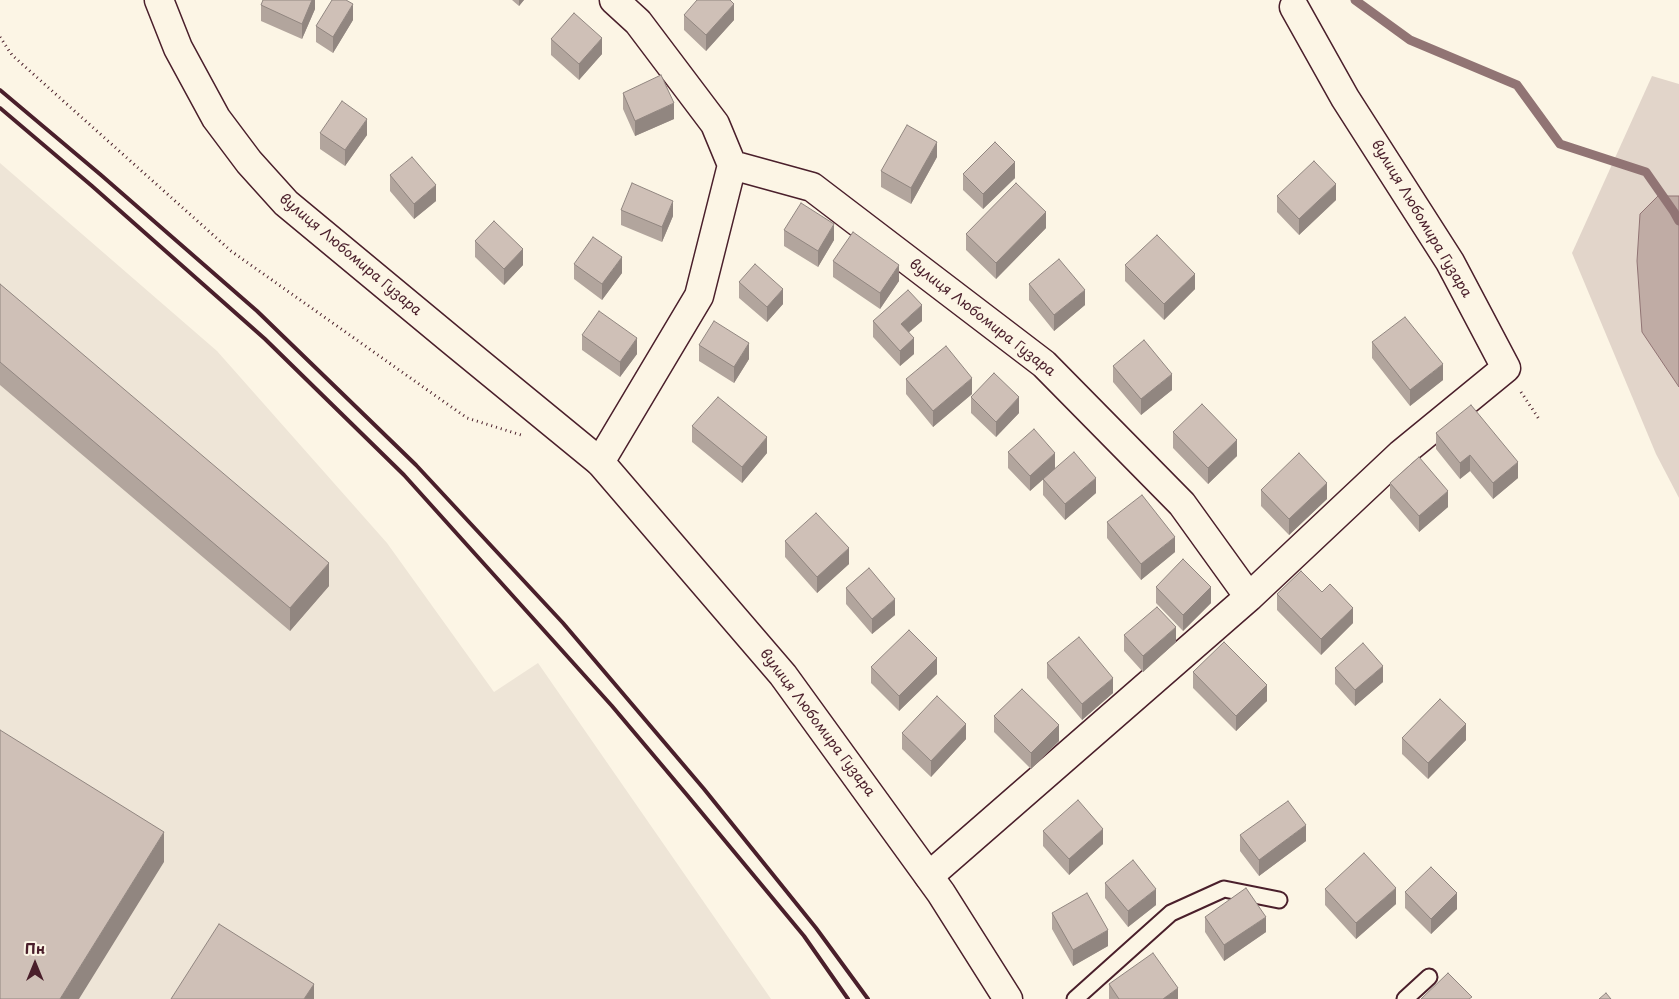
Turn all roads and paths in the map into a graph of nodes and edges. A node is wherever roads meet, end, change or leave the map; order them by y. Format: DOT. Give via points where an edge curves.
graph roads {
  1 [pos="159,0"];
  2 [pos="614,0"];
  3 [pos="1294,7"];
  4 [pos="0,37"];
  5 [pos="732,165"];
  6 [pos="524,436"];
  7 [pos="600,462"];
  8 [pos="1249,597"];
  9 [pos="929,876"];
  10 [pos="1279,900"];
  11 [pos="1429,977"];
  12 [pos="1008,999"];
  13 [pos="1075,999"];
  14 [pos="1406,999"];
  1 -- 7 [label="street, вулиця Любомира Гузара" via="178,48 216,118 286,203"];
  2 -- 5 [label="street" via="638,22 715,124"];
  3 -- 8 [label="street, вулиця Любомира Гузара" via="1345,98 1450,262 1506,368 1401,454"];
  4 -- 6 [label="path" via="12,55 231,252 467,418"];
  5 -- 7 [label="street" via="698,296"];
  5 -- 8 [label="street, вулиця Любомира Гузара" via="812,187 1044,364 1182,504"];
  7 -- 9 [label="street, вулиця Любомира Гузара" via="783,674"];
  8 -- 9 [label="street, вулиця Любомира Гузара"];
  9 -- 12 [label="street, вулиця Любомира Гузара"];
  10 -- 13 [label="lane" via="1224,889 1171,913"];
  11 -- 14 [label="lane"];
}
